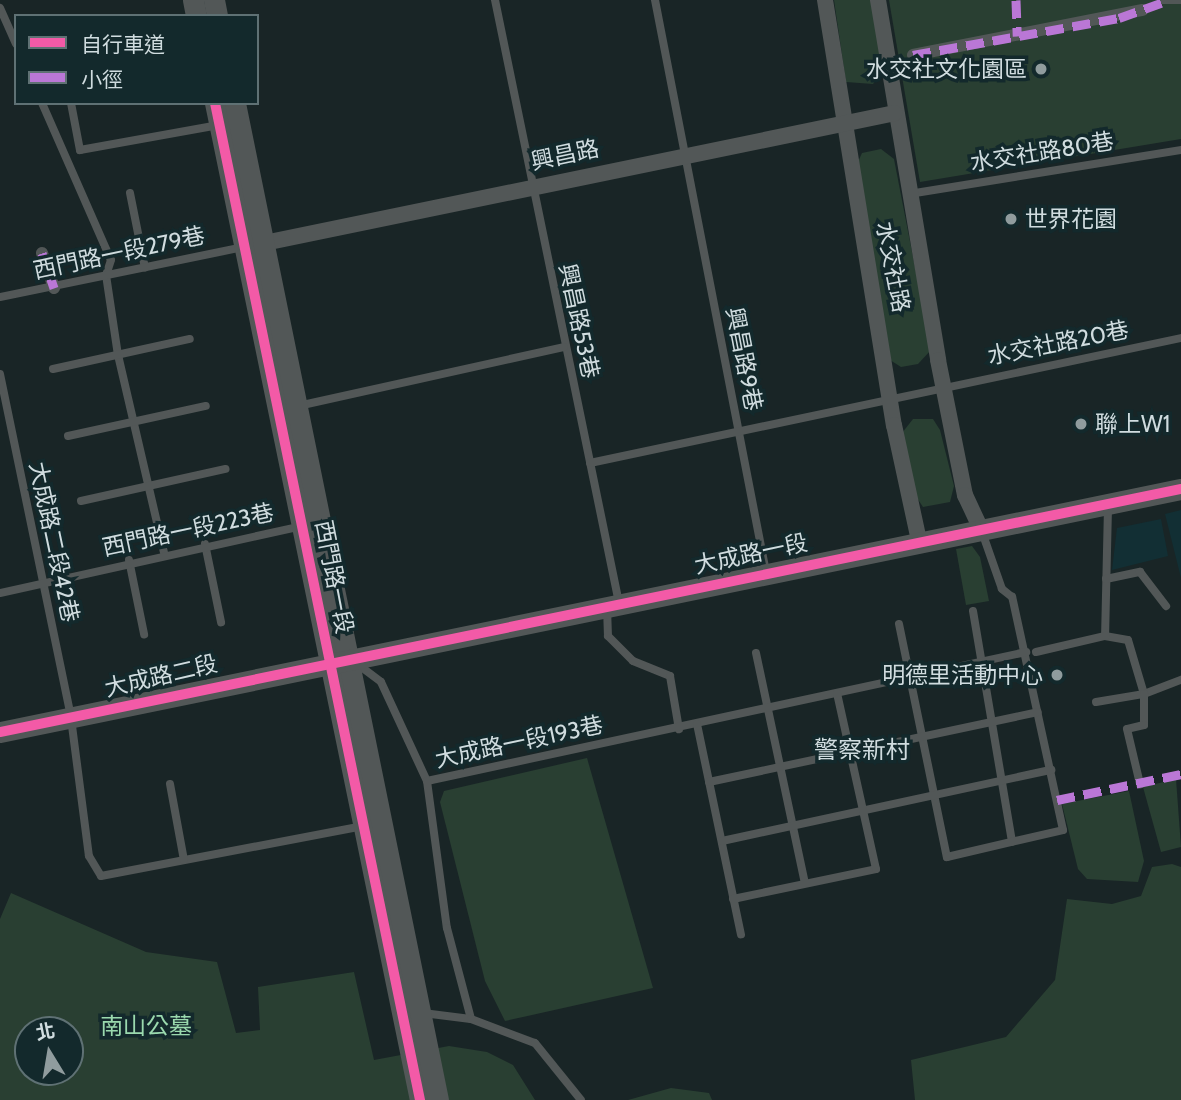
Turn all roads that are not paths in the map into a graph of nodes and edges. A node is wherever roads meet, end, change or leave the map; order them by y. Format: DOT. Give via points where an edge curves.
graph roads {
  1 [pos="495,0"];
  2 [pos="654,0"];
  3 [pos="825,0"];
  4 [pos="878,0"];
  5 [pos="1180,0"];
  6 [pos="1161,2"];
  7 [pos="0,8"];
  8 [pos="1143,10"];
  9 [pos="14,40"];
  10 [pos="913,55"];
  11 [pos="43,105"];
  12 [pos="71,105"];
  13 [pos="215,105"];
  14 [pos="235,105"];
  15 [pos="895,113"];
  16 [pos="845,124"];
  17 [pos="219,125"];
  18 [pos="1181,150"];
  19 [pos="685,152"];
  20 [pos="531,186"];
  21 [pos="130,193"];
  22 [pos="909,194"];
  23 [pos="255,245"];
  24 [pos="42,253"];
  25 [pos="145,268"];
  26 [pos="106,275"];
  27 [pos="54,288"];
  28 [pos="0,297"];
  29 [pos="1181,338"];
  30 [pos="190,339"];
  31 [pos="565,347"];
  32 [pos="118,355"];
  33 [pos="53,369"];
  34 [pos="0,374"];
  35 [pos="944,387"];
  36 [pos="2,396"];
  37 [pos="890,399"];
  38 [pos="206,406"];
  39 [pos="298,406"];
  40 [pos="133,422"];
  41 [pos="738,431"];
  42 [pos="68,436"];
  43 [pos="590,463"];
  44 [pos="225,469"];
  45 [pos="148,486"];
  46 [pos="1181,489"];
  47 [pos="81,501"];
  48 [pos="1108,504"];
  49 [pos="303,525"];
  50 [pos="981,529"];
  51 [pos="919,541"];
  52 [pos="205,544"];
  53 [pos="163,553"];
  54 [pos="129,560"];
  55 [pos="766,572"];
  56 [pos="1106,579"];
  57 [pos="43,585"];
  58 [pos="0,593"];
  59 [pos="613,604"];
  60 [pos="1166,606"];
  61 [pos="973,611"];
  62 [pos="221,622"];
  63 [pos="899,624"];
  64 [pos="144,634"];
  65 [pos="1105,636"];
  66 [pos="1031,652"];
  67 [pos="756,653"];
  68 [pos="341,661"];
  69 [pos="980,661"];
  70 [pos="909,677"];
  71 [pos="1181,680"];
  72 [pos="837,693"];
  73 [pos="1144,694"];
  74 [pos="1096,702"];
  75 [pos="768,707"];
  76 [pos="1038,712"];
  77 [pos="71,718"];
  78 [pos="993,720"];
  79 [pos="697,724"];
  80 [pos="679,729"];
  81 [pos="0,732"];
  82 [pos="921,736"];
  83 [pos="848,752"];
  84 [pos="779,767"];
  85 [pos="1051,770"];
  86 [pos="1006,780"];
  87 [pos="427,781"];
  88 [pos="709,782"];
  89 [pos="170,784"];
  90 [pos="1140,784"];
  91 [pos="933,796"];
  92 [pos="862,809"];
  93 [pos="791,825"];
  94 [pos="363,826"];
  95 [pos="722,841"];
  96 [pos="1012,842"];
  97 [pos="184,860"];
  98 [pos="805,883"];
  99 [pos="733,899"];
  100 [pos="741,934"];
  101 [pos="412,1014"];
  102 [pos="471,1019"];
  103 [pos="420,1100"];
  104 [pos="439,1100"];
  105 [pos="581,1100"];
  1 -- 20 [label="lane, 興昌路53巷"];
  2 -- 19 [label="lane, 興昌路9巷"];
  3 -- 16 [label="street, 水交社路"];
  4 -- 15 [label="street, 水交社路"];
  5 -- 6 [label="lane"];
  7 -- 9 [label="lane"];
  8 -- 10 [label="street"];
  11 -- 26 [label="lane" via="111,260"];
  12 -- 17 [label="lane" via="80,149"];
  13 -- 17 [label="street, 西門路一段"];
  14 -- 23 [label="street, 西門路一段"];
  15 -- 16 [label="street, 興昌路"];
  15 -- 22 [label="street, 水交社路"];
  16 -- 19 [label="street, 興昌路"];
  16 -- 37 [label="street, 水交社路"];
  17 -- 23 [label="street, 西門路一段"];
  18 -- 22 [label="lane, 水交社路80巷"];
  19 -- 20 [label="street, 興昌路"];
  19 -- 41 [label="lane, 興昌路9巷"];
  20 -- 23 [label="street, 興昌路"];
  20 -- 31 [label="lane, 興昌路53巷"];
  21 -- 25 [label="lane"];
  22 -- 35 [label="street, 水交社路"];
  23 -- 25 [label="lane, 西門路一段279巷"];
  23 -- 39 [label="street, 西門路一段"];
  23 -- 49 [label="street, 西門路一段"];
  24 -- 27 [label="street"];
  25 -- 26 [label="lane, 西門路一段279巷"];
  26 -- 27 [label="lane, 西門路一段279巷"];
  26 -- 32 [label="lane"];
  27 -- 28 [label="lane, 西門路一段279巷"];
  29 -- 35 [label="lane, 水交社路20巷"];
  30 -- 32 [label="lane"];
  31 -- 39 [label="lane"];
  31 -- 43 [label="lane, 興昌路53巷"];
  32 -- 33 [label="lane"];
  32 -- 40 [label="lane"];
  34 -- 36 [label="lane, 大成路二段42巷"];
  35 -- 37 [label="lane, 水交社路20巷"];
  35 -- 50 [label="street, 水交社路" via="965,495"];
  36 -- 57 [label="lane, 大成路二段42巷"];
  37 -- 41 [label="lane, 水交社路20巷"];
  37 -- 51 [label="street, 水交社路"];
  38 -- 40 [label="lane"];
  39 -- 68 [label="street, 西門路一段"];
  40 -- 42 [label="lane"];
  40 -- 45 [label="lane"];
  41 -- 43 [label="lane, 水交社路20巷"];
  41 -- 55 [label="lane, 興昌路9巷"];
  43 -- 59 [label="lane, 興昌路53巷"];
  44 -- 45 [label="lane"];
  45 -- 47 [label="lane"];
  45 -- 53 [label="lane"];
  46 -- 48 [label="street, 大成路一段"];
  48 -- 50 [label="street, 大成路一段"];
  48 -- 56 [label="lane"];
  49 -- 52 [label="lane, 西門路一段223巷"];
  49 -- 68 [label="street, 西門路一段"];
  50 -- 51 [label="street, 大成路一段"];
  50 -- 66 [label="lane"];
  51 -- 55 [label="street, 大成路一段"];
  52 -- 53 [label="lane, 西門路一段223巷"];
  52 -- 62 [label="lane"];
  53 -- 54 [label="lane, 西門路一段223巷"];
  54 -- 57 [label="lane, 西門路一段223巷"];
  54 -- 64 [label="lane"];
  55 -- 59 [label="street, 大成路一段"];
  56 -- 60 [label="lane" via="1140,572"];
  56 -- 65 [label="lane"];
  57 -- 58 [label="lane, 西門路一段223巷"];
  57 -- 77 [label="lane, 大成路二段42巷"];
  59 -- 68 [label="street, 大成路一段"];
  59 -- 80 [label="lane" via="608,636 633,661 670,676"];
  61 -- 69 [label="lane"];
  63 -- 70 [label="lane"];
  65 -- 66 [label="lane, 大成路一段193巷"];
  65 -- 73 [label="lane" via="1128,640"];
  66 -- 69 [label="lane, 大成路一段193巷"];
  66 -- 76 [label="lane"];
  67 -- 75 [label="lane"];
  68 -- 77 [label="street, 大成路二段"];
  68 -- 87 [label="lane, 大成路一段193巷" via="381,682"];
  68 -- 94 [label="street, 西門路一段"];
  68 -- 101 [label="street, 西門路一段"];
  69 -- 70 [label="lane, 大成路一段193巷"];
  69 -- 78 [label="lane"];
  70 -- 72 [label="lane, 大成路一段193巷"];
  70 -- 82 [label="lane"];
  71 -- 73 [label="lane"];
  72 -- 75 [label="lane, 大成路一段193巷"];
  72 -- 83 [label="lane"];
  73 -- 74 [label="lane"];
  73 -- 90 [label="lane" via="1144,725 1127,729"];
  75 -- 79 [label="lane, 大成路一段193巷"];
  75 -- 84 [label="lane"];
  76 -- 78 [label="lane"];
  76 -- 85 [label="lane"];
  77 -- 81 [label="street, 大成路二段"];
  77 -- 97 [label="lane, 大成路二段42巷" via="89,856 101,876"];
  78 -- 82 [label="lane"];
  78 -- 86 [label="lane"];
  79 -- 80 [label="lane, 大成路一段193巷"];
  79 -- 88 [label="lane"];
  80 -- 87 [label="lane, 大成路一段193巷"];
  82 -- 83 [label="lane"];
  82 -- 91 [label="lane"];
  83 -- 84 [label="lane"];
  83 -- 92 [label="lane"];
  84 -- 88 [label="lane"];
  84 -- 93 [label="lane"];
  85 -- 86 [label="lane"];
  85 -- 96 [label="lane" via="1063,830"];
  86 -- 91 [label="lane"];
  86 -- 96 [label="lane" via="999,785"];
  87 -- 102 [label="lane" via="447,928"];
  88 -- 95 [label="lane"];
  89 -- 97 [label="lane"];
  91 -- 92 [label="lane"];
  91 -- 96 [label="lane" via="947,857"];
  92 -- 93 [label="lane"];
  92 -- 98 [label="lane" via="876,869"];
  93 -- 95 [label="lane"];
  93 -- 98 [label="lane"];
  94 -- 97 [label="lane"];
  94 -- 101 [label="street, 西門路一段"];
  95 -- 99 [label="lane"];
  98 -- 99 [label="lane"];
  99 -- 100 [label="lane"];
  101 -- 102 [label="lane"];
  101 -- 103 [label="street, 西門路一段"];
  101 -- 104 [label="street, 西門路一段"];
  102 -- 105 [label="lane" via="535,1043"];
}
